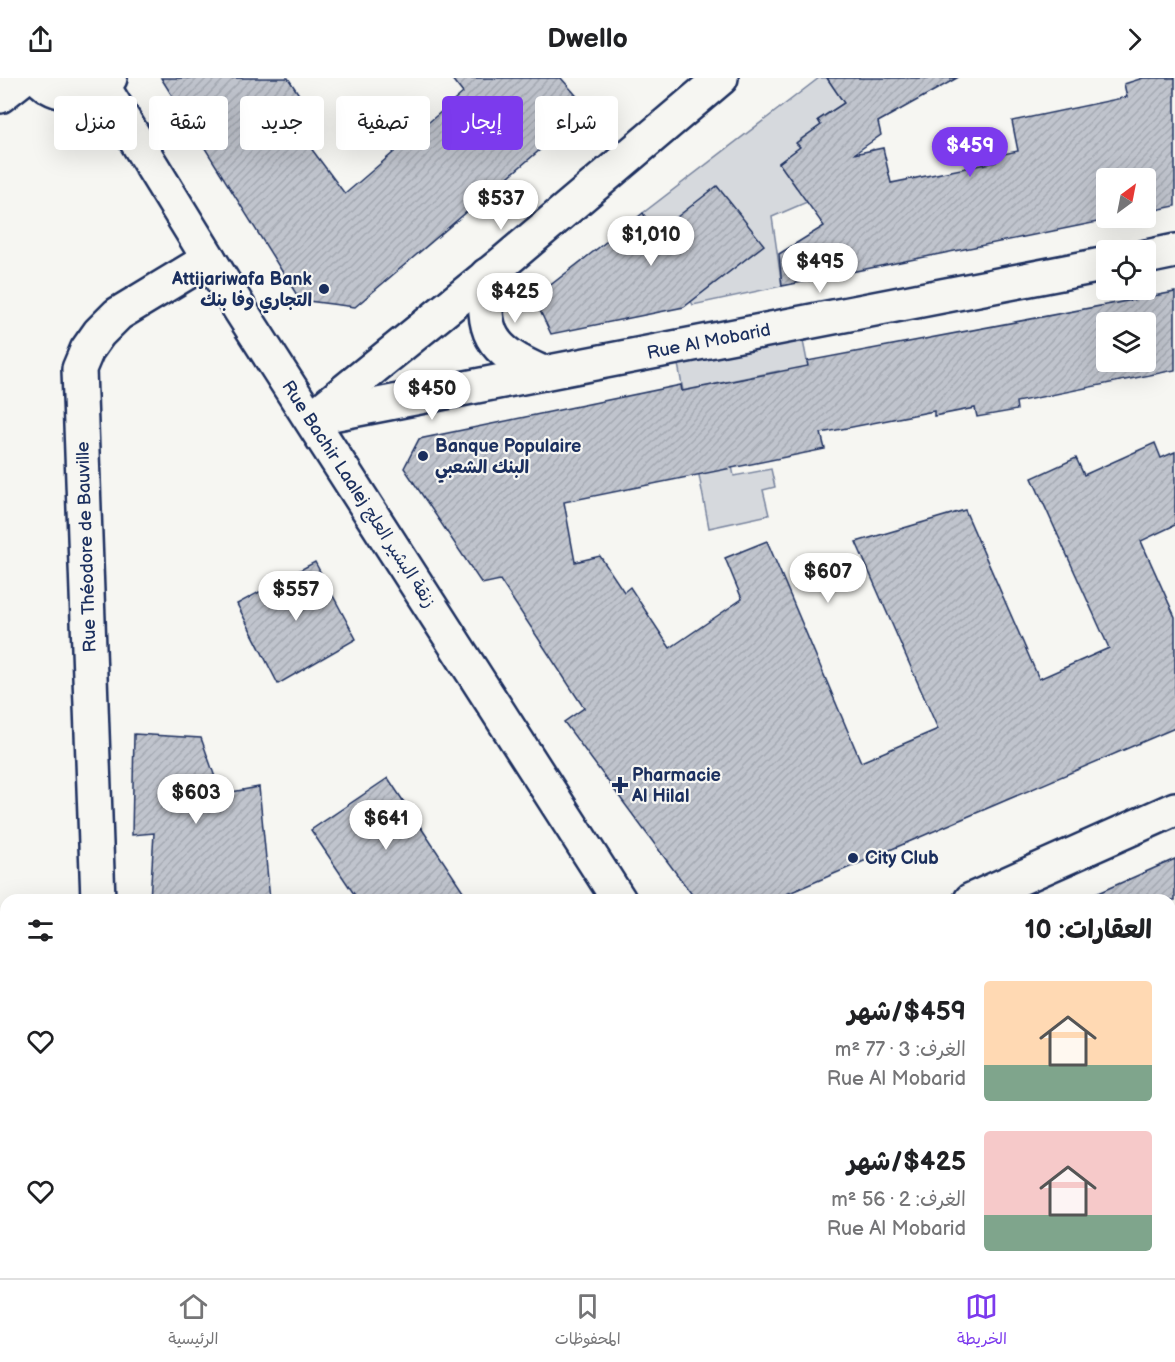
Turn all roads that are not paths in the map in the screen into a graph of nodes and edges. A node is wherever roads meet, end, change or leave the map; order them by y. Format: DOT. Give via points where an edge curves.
graph roads {
  1 [pos="23,78"];
  2 [pos="39,78"];
  3 [pos="721,78"];
  4 [pos="106,82"];
  5 [pos="0,96"];
  6 [pos="1175,251"];
  7 [pos="1156,255"];
  8 [pos="209,259"];
  9 [pos="1096,266"];
  10 [pos="487,275"];
  11 [pos="543,373"];
  12 [pos="311,418"];
  13 [pos="1175,809"];
  14 [pos="98,894"];
  15 [pos="615,894"];
  16 [pos="984,894"];
  1 -- 5 [label="street"];
  2 -- 4 [label="street" via="56,90 72,93 87,92"];
  3 -- 10 [label="street"];
  4 -- 8 [label="street, Rue Bachir Laalej زنقة البشير العلج"];
  6 -- 7 [label="street"];
  8 -- 12 [label="street, Rue Bachir Laalej زنقة البشير العلج"];
  8 -- 14 [label="street, Rue Théodore de Bauville" via="118,314 99,333 79,369"];
  9 -- 11 [label="street, Rue Al Mobarid"];
  10 -- 11 [label="street" via="484,311 489,331 510,357"];
  10 -- 12 [label="street"];
  11 -- 12 [label="street, Rue Al Mobarid"];
  12 -- 15 [label="street, Rue Bachir Laalej زنقة البشير العلج"];
  13 -- 16 [label="street"];
}
